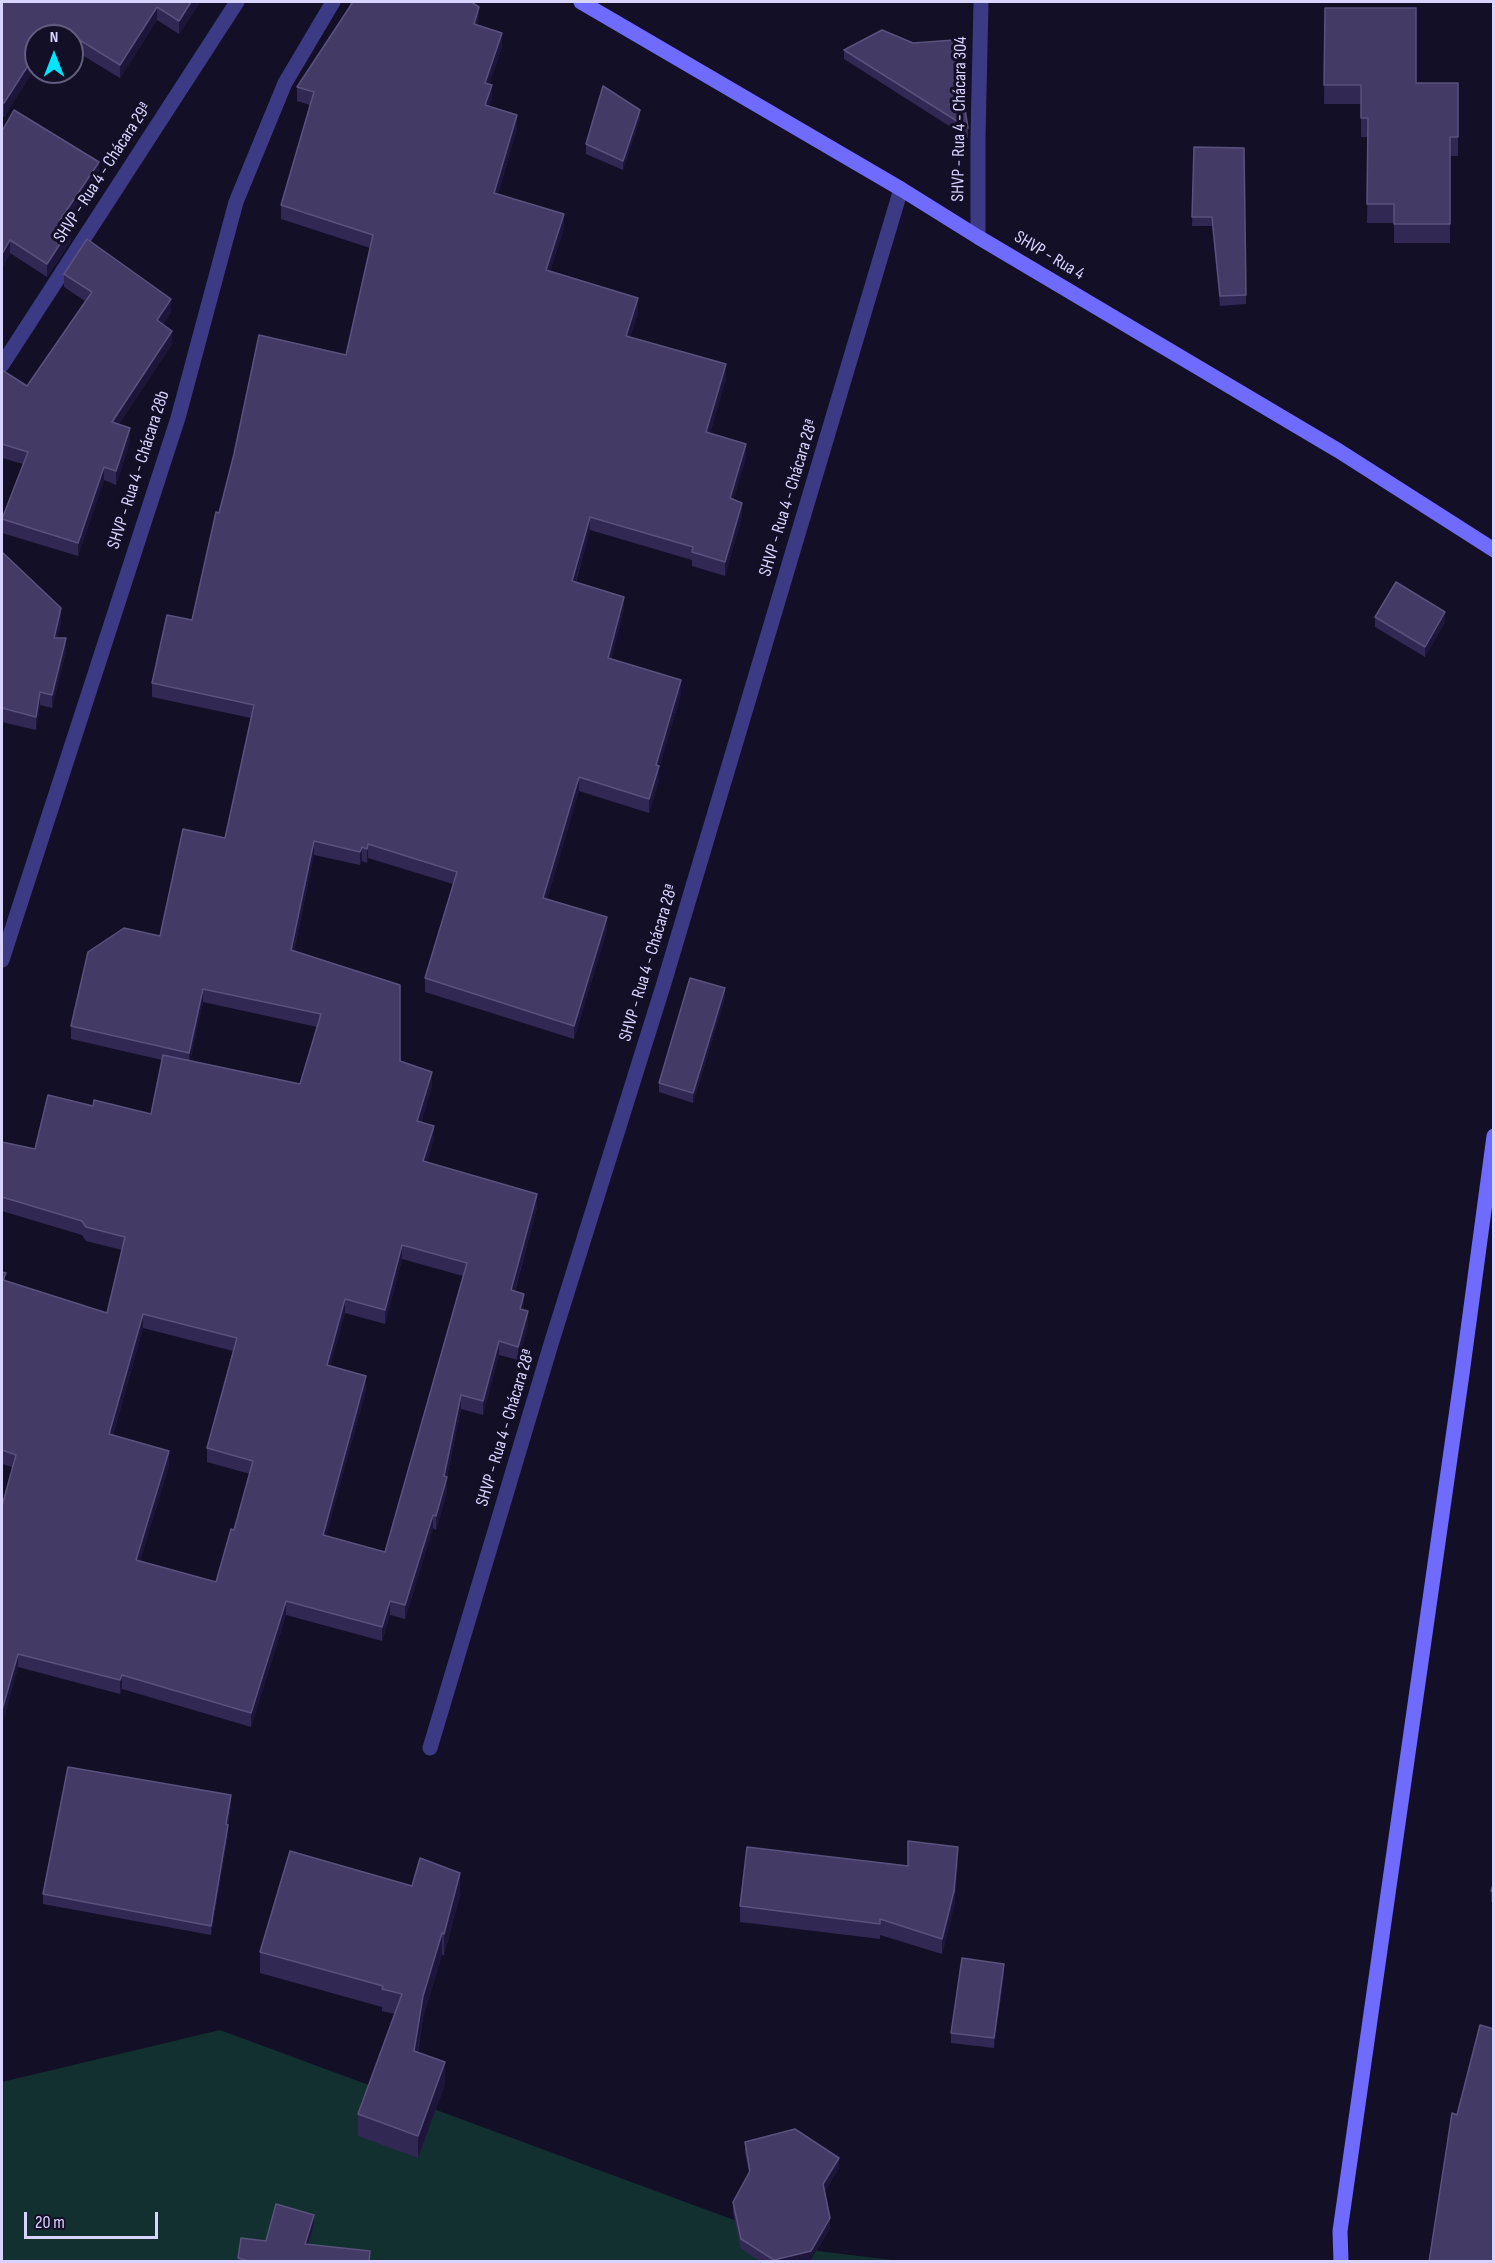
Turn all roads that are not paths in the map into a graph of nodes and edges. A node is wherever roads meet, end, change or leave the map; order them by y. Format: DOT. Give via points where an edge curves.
graph roads {
  1 [pos="237,2"];
  2 [pos="333,2"];
  3 [pos="581,2"];
  4 [pos="981,2"];
  5 [pos="902,189"];
  6 [pos="978,237"];
  7 [pos="2,365"];
  8 [pos="1494,550"];
  9 [pos="2,960"];
  10 [pos="1494,1136"];
  11 [pos="430,1748"];
  12 [pos="1341,2262"];
  1 -- 7 [label="street, SHVP - Rua 4 - Chácara 29ª"];
  2 -- 9 [label="street, SHVP - Rua 4 - Chácara 28b" via="285,83 236,202 178,418"];
  3 -- 5 [label="street, SHVP - Rua 4"];
  4 -- 6 [label="street, SHVP - Rua 4 - Chácara 304"];
  5 -- 6 [label="street, SHVP - Rua 4"];
  5 -- 11 [label="street, SHVP - Rua 4 - Chácara 28ª"];
  6 -- 8 [label="street, SHVP - Rua 4" via="1339,451"];
  10 -- 12 [label="street" via="1340,2231"];
}
